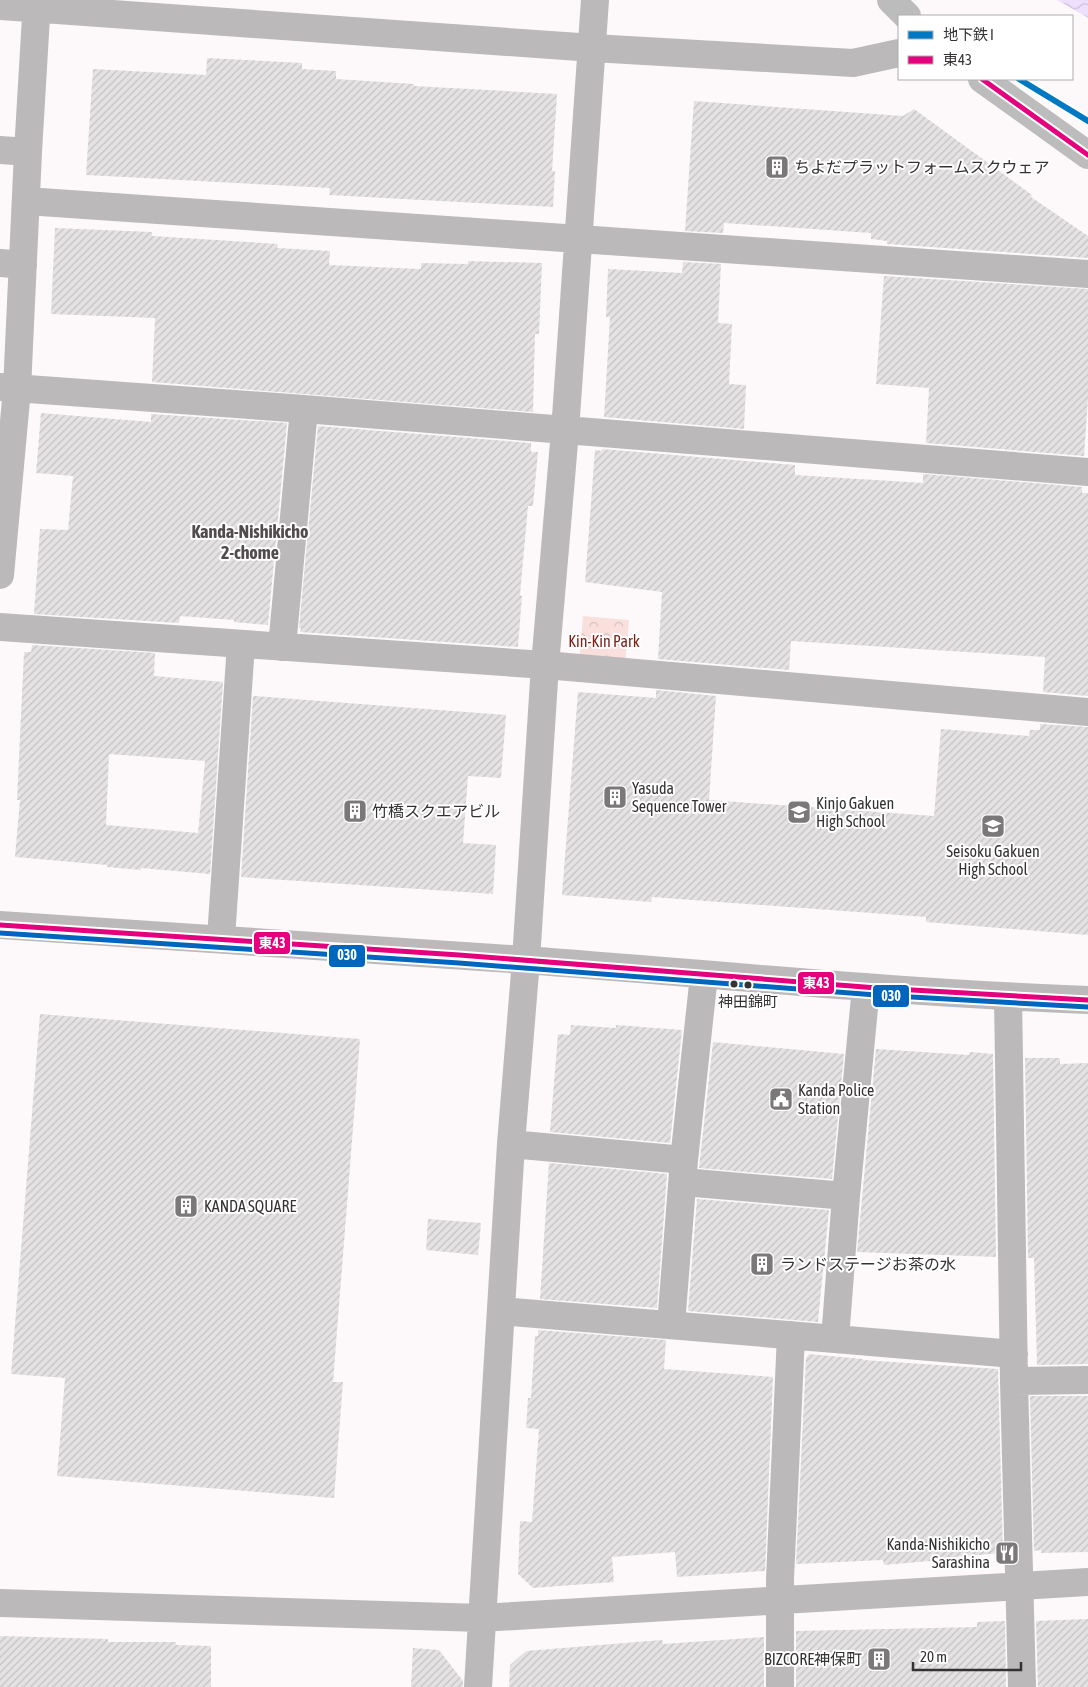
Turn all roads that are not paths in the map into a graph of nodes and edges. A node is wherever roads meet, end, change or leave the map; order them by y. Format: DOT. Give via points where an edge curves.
graph roads {
  1 [pos="595,0"];
  2 [pos="891,0"];
  3 [pos="37,4"];
  4 [pos="0,6"];
  5 [pos="906,15"];
  6 [pos="593,48"];
  7 [pos="898,54"];
  8 [pos="983,80"];
  9 [pos="0,150"];
  10 [pos="28,152"];
  11 [pos="1088,155"];
  12 [pos="26,201"];
  13 [pos="579,239"];
  14 [pos="11,264"];
  15 [pos="1088,274"];
  16 [pos="8,388"];
  17 [pos="304,410"];
  18 [pos="565,431"];
  19 [pos="1088,472"];
  20 [pos="0,575"];
  21 [pos="0,626"];
  22 [pos="241,644"];
  23 [pos="282,646"];
  24 [pos="545,665"];
  25 [pos="1088,712"];
  26 [pos="0,925"];
  27 [pos="221,938"];
  28 [pos="526,960"];
  29 [pos="704,975"];
  30 [pos="866,987"];
  31 [pos="1008,997"];
  32 [pos="1088,1000"];
  33 [pos="512,1144"];
  34 [pos="683,1171"];
  35 [pos="846,1196"];
  36 [pos="501,1310"];
  37 [pos="671,1325"];
  38 [pos="791,1335"];
  39 [pos="835,1339"];
  40 [pos="1014,1354"];
  41 [pos="1088,1380"];
  42 [pos="1014,1381"];
  43 [pos="1088,1582"];
  44 [pos="1018,1586"];
  45 [pos="779,1601"];
  46 [pos="0,1603"];
  47 [pos="481,1618"];
  48 [pos="478,1687"];
  49 [pos="780,1687"];
  50 [pos="1022,1687"];
  1 -- 6 [label="street"];
  2 -- 5 [label="main road"];
  3 -- 4 [label="street"];
  3 -- 6 [label="street"];
  3 -- 10 [label="street"];
  6 -- 7 [label="street" via="852,62"];
  6 -- 13 [label="street"];
  8 -- 11 [label="main road"];
  9 -- 10 [label="street"];
  10 -- 12 [label="street"];
  12 -- 13 [label="street"];
  12 -- 14 [label="street"];
  13 -- 15 [label="street"];
  13 -- 18 [label="street"];
  14 -- 16 [label="street"];
  16 -- 17 [label="street"];
  16 -- 20 [label="street"];
  17 -- 18 [label="street"];
  17 -- 23 [label="street"];
  18 -- 19 [label="street"];
  18 -- 24 [label="street"];
  21 -- 22 [label="street"];
  22 -- 23 [label="street"];
  22 -- 27 [label="street"];
  23 -- 24 [label="street"];
  24 -- 25 [label="street"];
  24 -- 28 [label="street"];
  26 -- 27 [label="street"];
  27 -- 28 [label="street"];
  28 -- 29 [label="street"];
  28 -- 33 [label="street"];
  29 -- 30 [label="street"];
  29 -- 34 [label="street"];
  30 -- 31 [label="street"];
  30 -- 35 [label="street"];
  31 -- 32 [label="street"];
  31 -- 40 [label="street"];
  33 -- 34 [label="street"];
  33 -- 36 [label="street"];
  34 -- 35 [label="street"];
  34 -- 37 [label="street"];
  35 -- 39 [label="street"];
  36 -- 37 [label="street"];
  36 -- 47 [label="street"];
  37 -- 38 [label="street"];
  38 -- 39 [label="street"];
  38 -- 45 [label="street"];
  39 -- 40 [label="street"];
  40 -- 42 [label="street"];
  41 -- 42 [label="street"];
  42 -- 44 [label="street"];
  43 -- 44 [label="street"];
  44 -- 45 [label="street"];
  44 -- 50 [label="street"];
  45 -- 47 [label="street"];
  45 -- 49 [label="street"];
  46 -- 47 [label="street"];
  47 -- 48 [label="street"];
}
